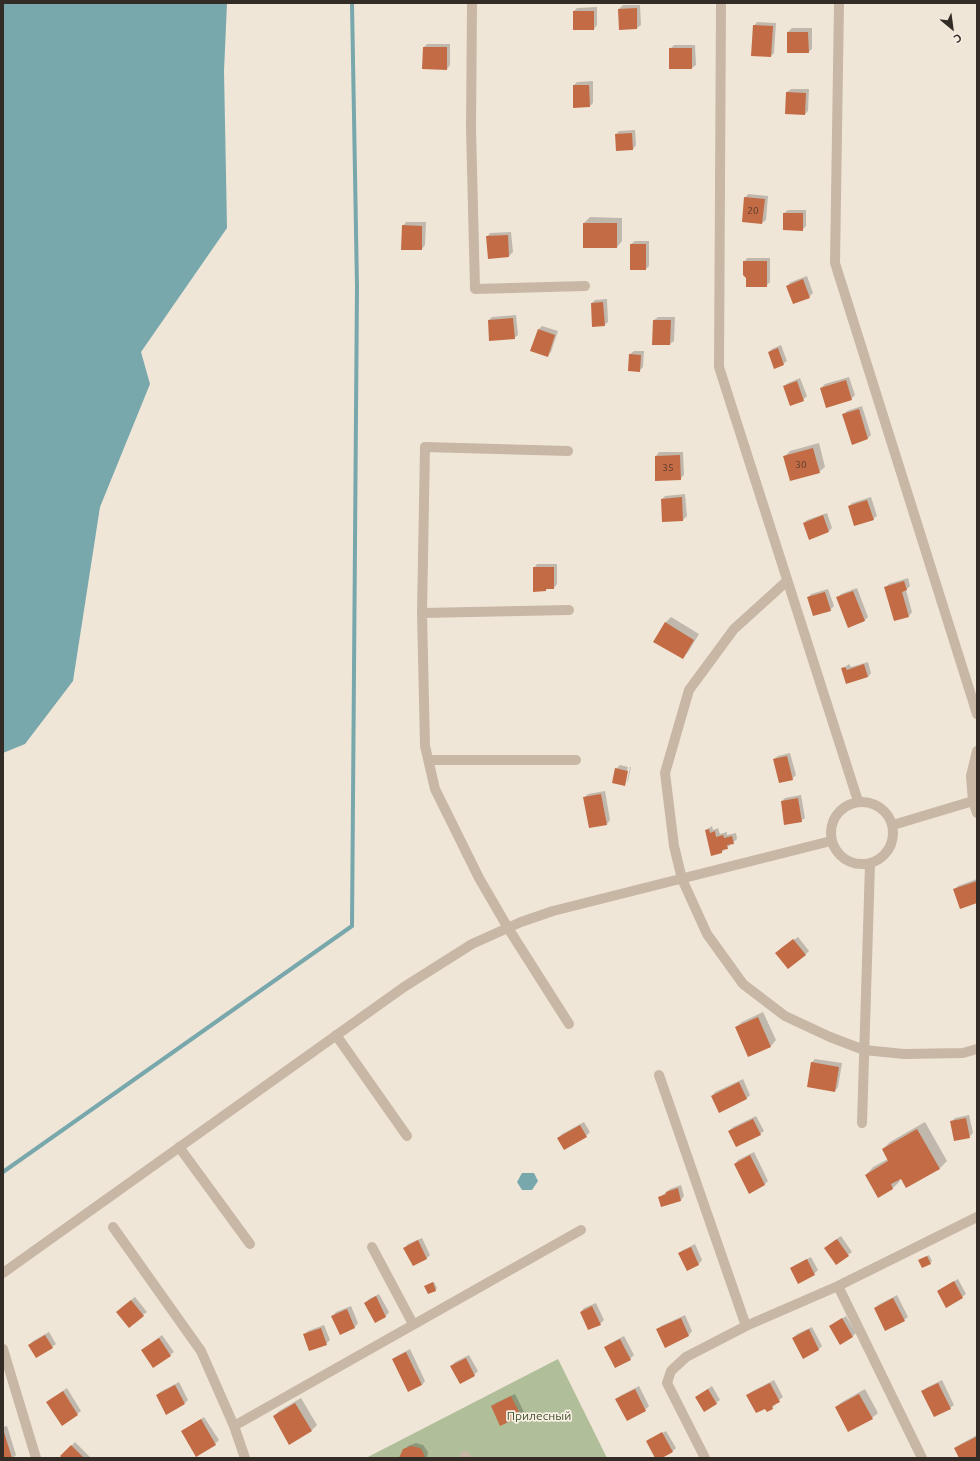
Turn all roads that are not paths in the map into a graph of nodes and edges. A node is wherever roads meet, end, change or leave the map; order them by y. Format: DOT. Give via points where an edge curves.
graph roads {
  1 [pos="472,3"];
  2 [pos="721,3"];
  3 [pos="839,3"];
  4 [pos="585,286"];
  5 [pos="568,451"];
  6 [pos="787,581"];
  7 [pos="569,610"];
  8 [pos="422,613"];
  9 [pos="977,714"];
  10 [pos="977,751"];
  11 [pos="428,760"];
  12 [pos="576,760"];
  13 [pos="858,801"];
  14 [pos="973,801"];
  15 [pos="977,813"];
  16 [pos="893,825"];
  17 [pos="832,841"];
  18 [pos="870,864"];
  19 [pos="682,879"];
  20 [pos="508,928"];
  21 [pos="569,1024"];
  22 [pos="336,1035"];
  23 [pos="977,1049"];
  24 [pos="864,1050"];
  25 [pos="658,1075"];
  26 [pos="862,1123"];
  27 [pos="407,1136"];
  28 [pos="179,1147"];
  29 [pos="977,1217"];
  30 [pos="113,1227"];
  31 [pos="581,1230"];
  32 [pos="250,1244"];
  33 [pos="372,1247"];
  34 [pos="3,1272"];
  35 [pos="838,1286"];
  36 [pos="413,1324"];
  37 [pos="746,1326"];
  38 [pos="3,1349"];
  39 [pos="234,1426"];
  40 [pos="36,1458"];
  41 [pos="245,1458"];
  42 [pos="705,1458"];
  43 [pos="922,1458"];
  1 -- 4 [label="street" via="475,290"];
  2 -- 6 [label="street" via="719,367"];
  3 -- 9 [label="street" via="835,263"];
  5 -- 8 [label="street" via="425,447"];
  6 -- 13 [label="street"];
  6 -- 19 [label="street" via="734,629 689,690 665,773 674,846"];
  7 -- 8 [label="street"];
  8 -- 11 [label="street" via="425,746"];
  10 -- 14 [label="street" via="971,776"];
  11 -- 12 [label="street"];
  11 -- 20 [label="street" via="435,789 479,878"];
  13 -- 16 [label="street" via="880,807"];
  13 -- 17 [label="street" via="842,808 832,823"];
  14 -- 15 [label="street"];
  14 -- 16 [label="street"];
  16 -- 18 [label="street" via="893,842 884,856"];
  17 -- 18 [label="street" via="844,858 853,863"];
  17 -- 19 [label="street"];
  18 -- 24 [label="street"];
  19 -- 20 [label="street" via="553,911"];
  19 -- 24 [label="street" via="707,934 742,984 785,1016"];
  20 -- 21 [label="street"];
  20 -- 22 [label="street" via="472,944 404,987"];
  22 -- 27 [label="street"];
  22 -- 28 [label="street"];
  23 -- 24 [label="street" via="963,1053 904,1054"];
  24 -- 26 [label="street"];
  25 -- 37 [label="street"];
  28 -- 32 [label="street"];
  28 -- 34 [label="street"];
  29 -- 35 [label="street"];
  30 -- 39 [label="street" via="201,1351"];
  31 -- 36 [label="street"];
  33 -- 36 [label="street"];
  35 -- 37 [label="street"];
  35 -- 43 [label="street"];
  36 -- 39 [label="street"];
  37 -- 42 [label="street" via="686,1357 671,1371 667,1383"];
  38 -- 40 [label="street"];
  39 -- 41 [label="street"];
}
